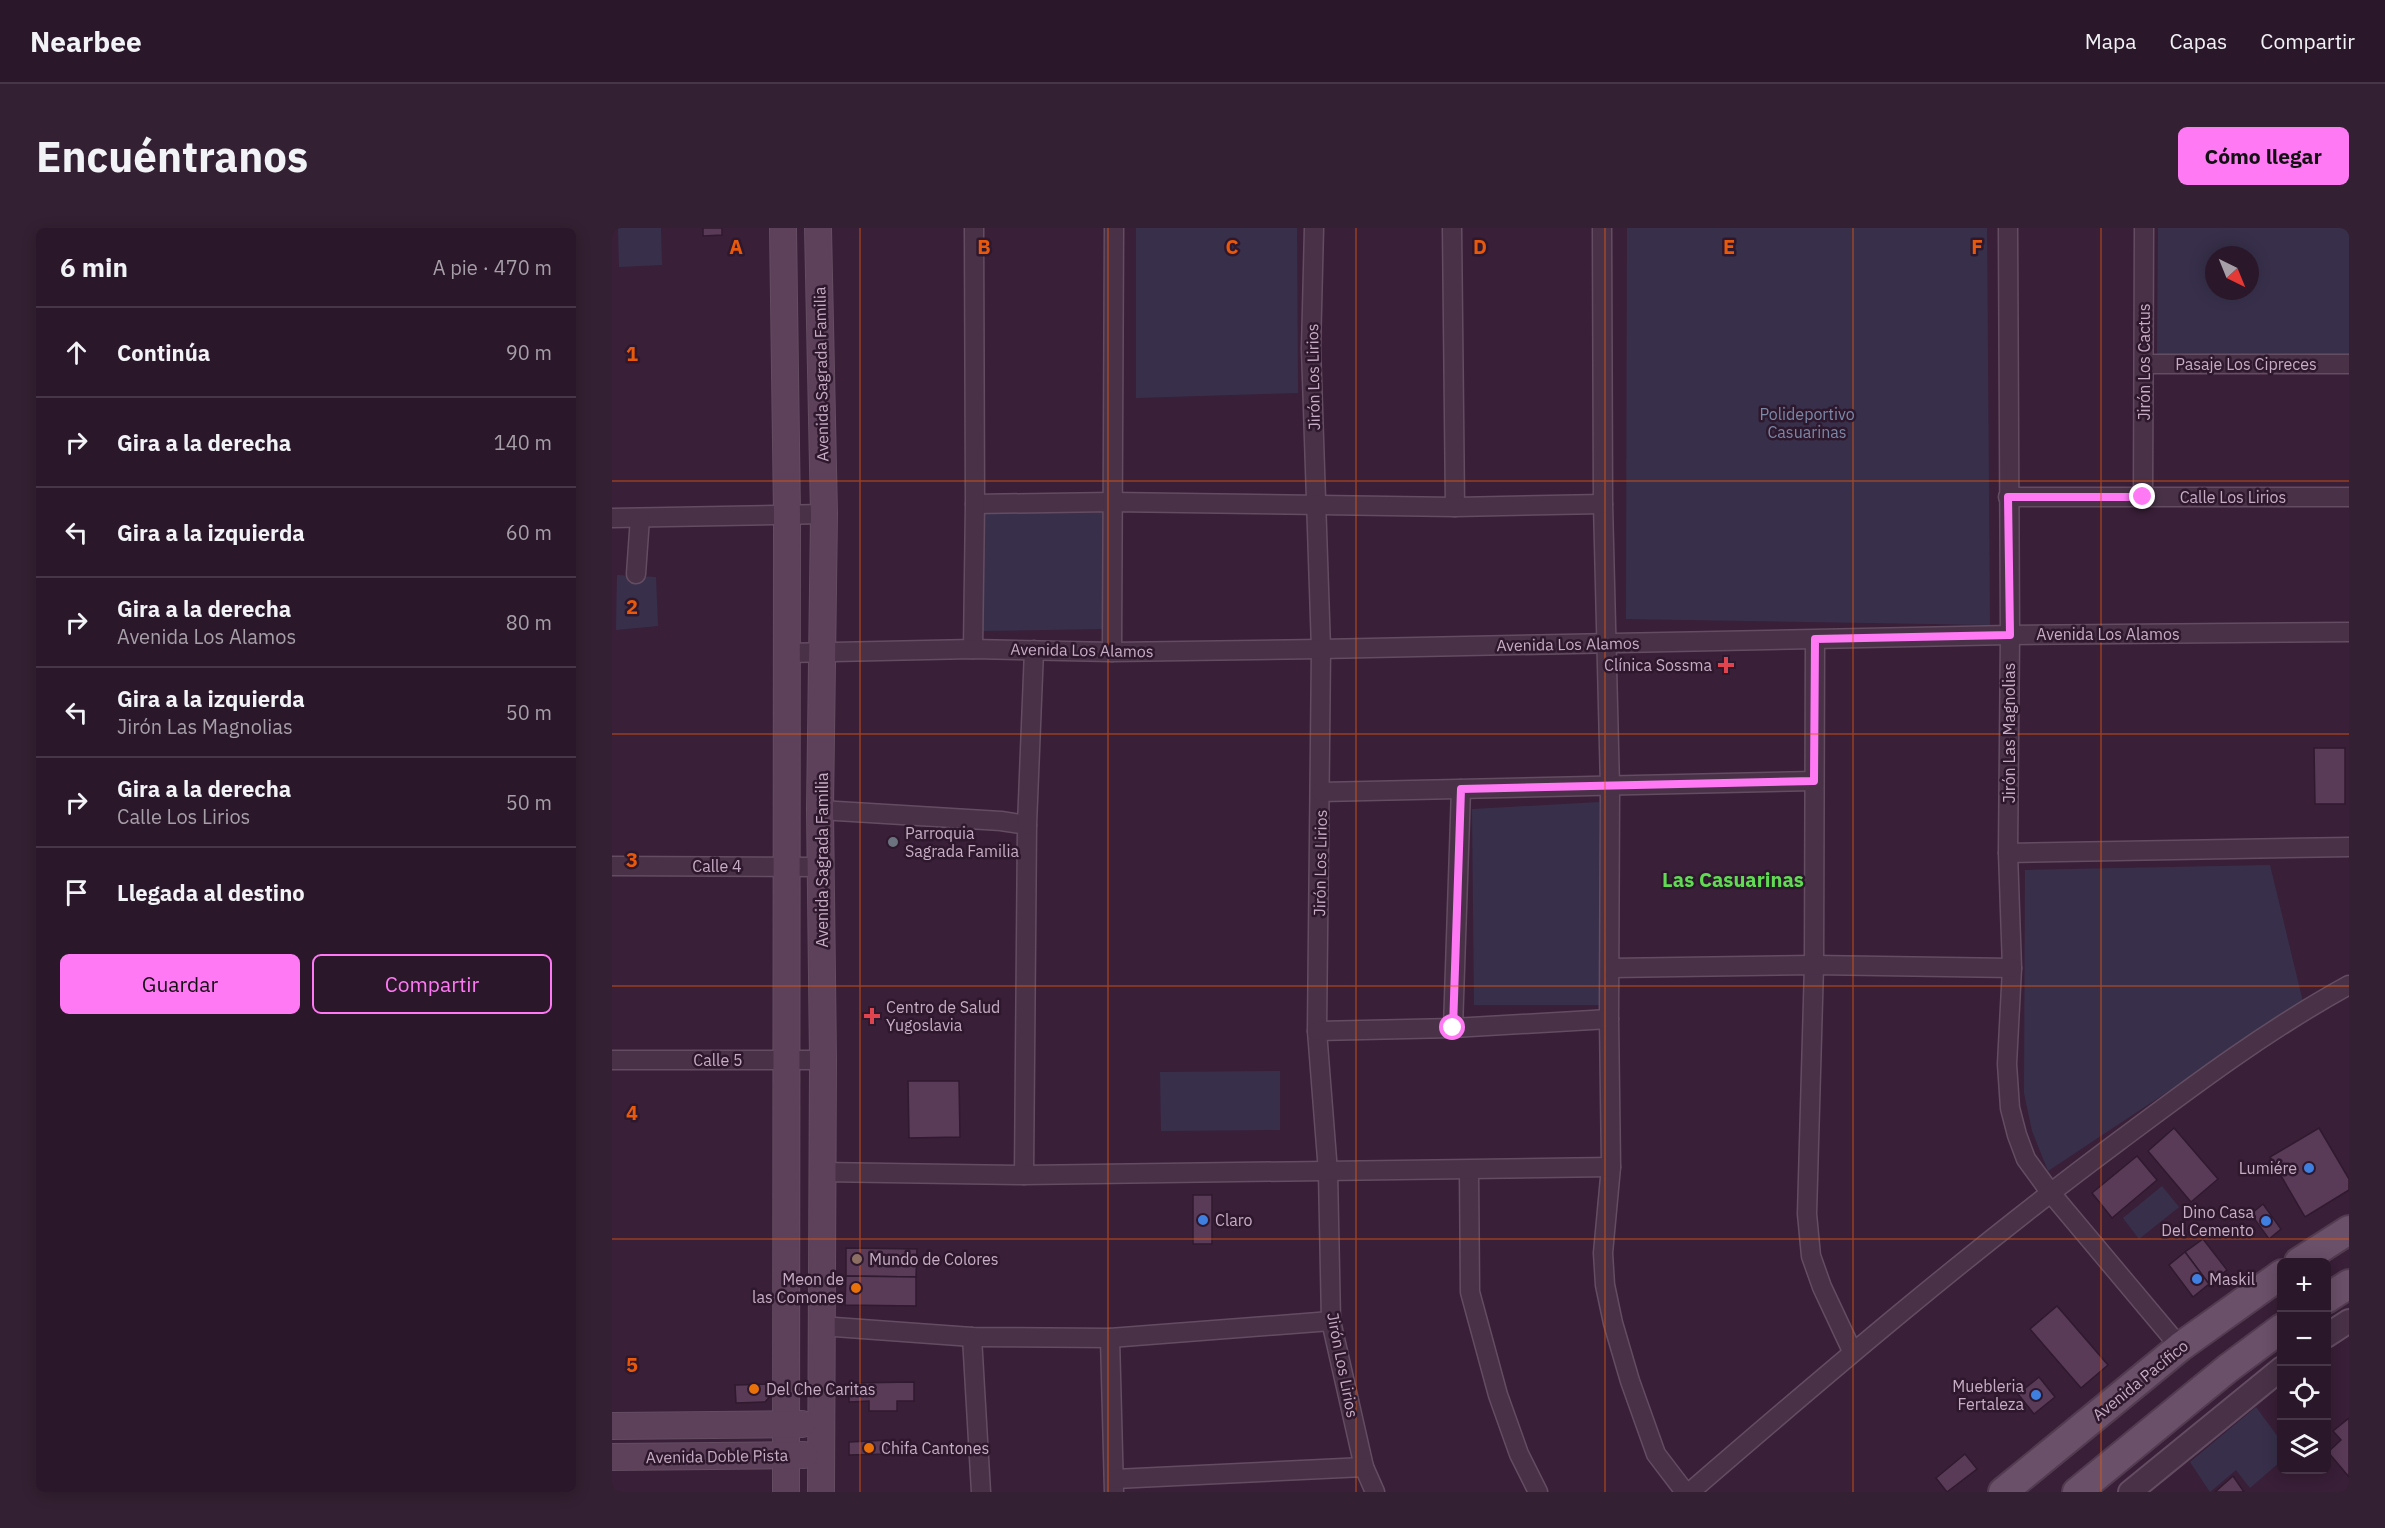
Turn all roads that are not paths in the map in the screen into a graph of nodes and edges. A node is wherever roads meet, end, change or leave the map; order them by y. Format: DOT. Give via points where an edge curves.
graph roads {
  1 [pos="783,228"];
  2 [pos="818,228"];
  3 [pos="974,228"];
  4 [pos="1114,228"];
  5 [pos="1314,228"];
  6 [pos="1452,228"];
  7 [pos="1602,228"];
  8 [pos="2008,228"];
  9 [pos="2144,228"];
  10 [pos="2144,364"];
  11 [pos="2349,364"];
  12 [pos="2008,497"];
  13 [pos="2143,497"];
  14 [pos="2349,497"];
  15 [pos="1112,502"];
  16 [pos="975,504"];
  17 [pos="1602,504"];
  18 [pos="1317,506"];
  19 [pos="1455,507"];
  20 [pos="824,514"];
  21 [pos="787,515"];
  22 [pos="612,518"];
  23 [pos="640,518"];
  24 [pos="636,574"];
  25 [pos="2349,632"];
  26 [pos="2010,635"];
  27 [pos="1815,639"];
  28 [pos="1607,644"];
  29 [pos="973,649"];
  30 [pos="1034,650"];
  31 [pos="1321,650"];
  32 [pos="1112,652"];
  33 [pos="787,653"];
  34 [pos="823,653"];
  35 [pos="1814,781"];
  36 [pos="1611,787"];
  37 [pos="1461,789"];
  38 [pos="1321,792"];
  39 [pos="820,810"];
  40 [pos="1027,825"];
  41 [pos="2349,847"];
  42 [pos="2008,853"];
  43 [pos="612,866"];
  44 [pos="786,866"];
  45 [pos="821,867"];
  46 [pos="1814,965"];
  47 [pos="1611,968"];
  48 [pos="2012,968"];
  49 [pos="2349,985"];
  50 [pos="1609,1019"];
  51 [pos="1453,1028"];
  52 [pos="1317,1030"];
  53 [pos="612,1060"];
  54 [pos="788,1060"];
  55 [pos="823,1060"];
  56 [pos="1611,1167"];
  57 [pos="1469,1170"];
  58 [pos="821,1172"];
  59 [pos="1328,1172"];
  60 [pos="1024,1175"];
  61 [pos="2050,1192"];
  62 [pos="2349,1230"];
  63 [pos="2307,1258"];
  64 [pos="2277,1278"];
  65 [pos="2349,1284"];
  66 [pos="2331,1296"];
  67 [pos="1331,1321"];
  68 [pos="2349,1321"];
  69 [pos="821,1326"];
  70 [pos="2277,1332"];
  71 [pos="2331,1333"];
  72 [pos="972,1337"];
  73 [pos="1110,1338"];
  74 [pos="2181,1347"];
  75 [pos="1852,1351"];
  76 [pos="2277,1372"];
  77 [pos="785,1424"];
  78 [pos="820,1424"];
  79 [pos="612,1426"];
  80 [pos="821,1454"];
  81 [pos="786,1456"];
  82 [pos="612,1457"];
  83 [pos="1364,1467"];
  84 [pos="2108,1467"];
  85 [pos="1114,1486"];
  86 [pos="786,1492"];
  87 [pos="821,1492"];
  88 [pos="981,1492"];
  89 [pos="1375,1492"];
  90 [pos="1538,1492"];
  91 [pos="1685,1492"];
  92 [pos="1690,1492"];
  93 [pos="2003,1492"];
  94 [pos="2077,1492"];
  95 [pos="2130,1492"];
  1 -- 21 [label="main road"];
  2 -- 20 [label="main road, Avenida Sagrada Familia"];
  3 -- 16 [label="street"];
  4 -- 15 [label="street"];
  5 -- 18 [label="street, Jirón Los Lirios" via="1311,349"];
  6 -- 19 [label="street"];
  7 -- 17 [label="street"];
  8 -- 12 [label="street, Jirón Las Magnolias"];
  9 -- 10 [label="street, Jirón Los Cactus"];
  10 -- 11 [label="street, Pasaje Los Cipreces"];
  10 -- 13 [label="street, Jirón Los Cactus"];
  12 -- 13 [label="street, Calle Los Lirios"];
  12 -- 26 [label="street, Jirón Las Magnolias"];
  13 -- 14 [label="street, Calle Los Lirios"];
  15 -- 16 [label="street"];
  15 -- 18 [label="street"];
  15 -- 32 [label="street"];
  16 -- 29 [label="street"];
  17 -- 19 [label="street"];
  17 -- 28 [label="street"];
  18 -- 19 [label="street"];
  18 -- 31 [label="street, Jirón Los Lirios"];
  20 -- 21 [label="street"];
  20 -- 34 [label="main road, Avenida Sagrada Familia"];
  21 -- 23 [label="street"];
  21 -- 33 [label="main road"];
  22 -- 23 [label="street"];
  23 -- 24 [label="street"];
  25 -- 26 [label="street, Avenida Los Alamos"];
  26 -- 27 [label="street, Avenida Los Alamos"];
  26 -- 42 [label="street, Jirón Las Magnolias"];
  27 -- 28 [label="street, Avenida Los Alamos"];
  27 -- 35 [label="street"];
  28 -- 31 [label="street, Avenida Los Alamos"];
  28 -- 36 [label="street"];
  29 -- 30 [label="street, Avenida Los Alamos"];
  29 -- 34 [label="street, Avenida Los Alamos"];
  30 -- 32 [label="street, Avenida Los Alamos"];
  30 -- 40 [label="street"];
  31 -- 32 [label="street, Avenida Los Alamos"];
  31 -- 38 [label="street, Jirón Los Lirios"];
  33 -- 34 [label="street, Avenida Los Alamos"];
  33 -- 44 [label="main road"];
  34 -- 39 [label="main road, Avenida Sagrada Familia"];
  35 -- 36 [label="street"];
  35 -- 46 [label="street"];
  36 -- 37 [label="street"];
  36 -- 47 [label="street"];
  37 -- 38 [label="street"];
  37 -- 51 [label="street"];
  38 -- 52 [label="street, Jirón Los Lirios"];
  39 -- 40 [label="street"];
  39 -- 45 [label="main road, Avenida Sagrada Familia"];
  40 -- 60 [label="street"];
  41 -- 42 [label="street"];
  42 -- 48 [label="street, Jirón Las Magnolias"];
  43 -- 44 [label="street, Calle 4"];
  44 -- 45 [label="street, Calle 4"];
  44 -- 54 [label="main road"];
  45 -- 55 [label="main road, Avenida Sagrada Familia"];
  46 -- 47 [label="street"];
  46 -- 48 [label="street"];
  46 -- 75 [label="street" via="1807,1214 1811,1256"];
  47 -- 50 [label="street"];
  48 -- 61 [label="street, Jirón Las Magnolias" via="2007,1064 2010,1108 2026,1159"];
  49 -- 61 [label="street" via="2223,1063"];
  50 -- 51 [label="street"];
  50 -- 56 [label="street"];
  51 -- 52 [label="street"];
  52 -- 59 [label="street, Jirón Los Lirios"];
  53 -- 54 [label="street, Calle 5"];
  54 -- 55 [label="street, Calle 5"];
  54 -- 77 [label="main road"];
  55 -- 58 [label="main road, Avenida Sagrada Familia"];
  56 -- 57 [label="street"];
  56 -- 91 [label="street" via="1603,1253 1613,1323 1656,1454"];
  57 -- 59 [label="street"];
  57 -- 90 [label="street" via="1470,1292 1498,1395"];
  58 -- 60 [label="street"];
  58 -- 69 [label="main road, Avenida Sagrada Familia"];
  59 -- 60 [label="street"];
  59 -- 67 [label="street, Jirón Los Lirios"];
  61 -- 74 [label="street, Jirón Las Magnolias"];
  61 -- 75 [label="street"];
  62 -- 63 [label="main road"];
  64 -- 74 [label="main road, Avenida Pacífico"];
  65 -- 66 [label="main road"];
  67 -- 73 [label="street"];
  67 -- 83 [label="street, Jirón Los Lirios"];
  68 -- 71 [label="street"];
  69 -- 72 [label="street"];
  69 -- 78 [label="main road, Avenida Sagrada Familia"];
  70 -- 84 [label="main road"];
  72 -- 73 [label="street"];
  72 -- 88 [label="street"];
  73 -- 85 [label="street"];
  74 -- 93 [label="main road, Avenida Pacífico"];
  75 -- 92 [label="street"];
  76 -- 95 [label="street"];
  77 -- 78 [label="main road, Avenida Doble Pista"];
  77 -- 79 [label="main road, Avenida Doble Pista"];
  77 -- 81 [label="main road"];
  78 -- 80 [label="main road, Avenida Sagrada Familia"];
  80 -- 81 [label="main road, Avenida Doble Pista"];
  80 -- 87 [label="main road, Avenida Sagrada Familia"];
  81 -- 82 [label="main road, Avenida Doble Pista"];
  81 -- 86 [label="main road"];
  83 -- 85 [label="street"];
  83 -- 89 [label="street, Jirón Los Lirios"];
  84 -- 94 [label="main road"];
  84 -- 95 [label="street"];
}
